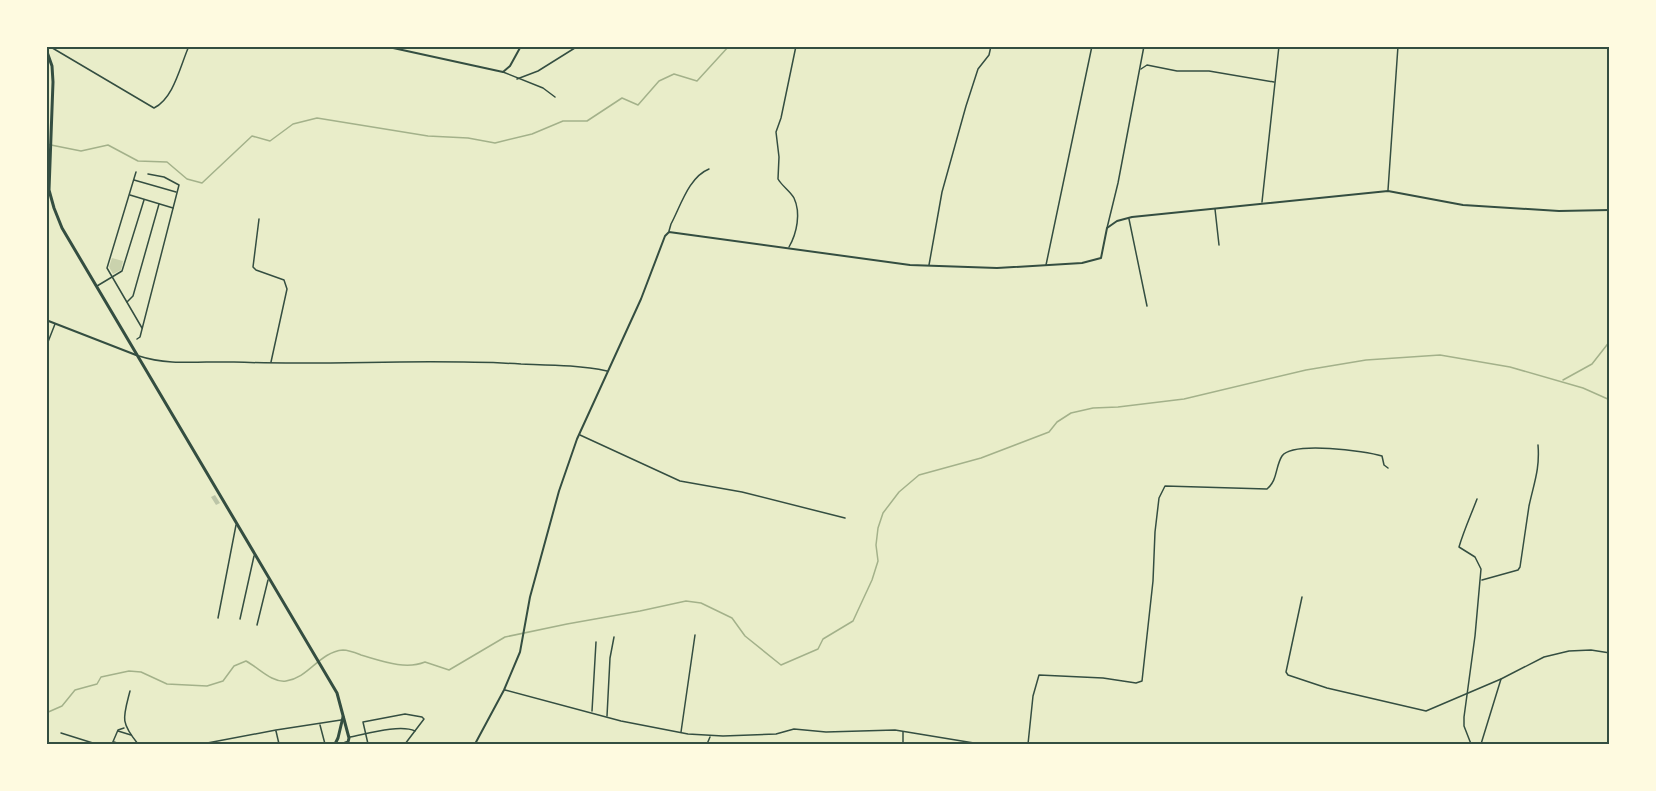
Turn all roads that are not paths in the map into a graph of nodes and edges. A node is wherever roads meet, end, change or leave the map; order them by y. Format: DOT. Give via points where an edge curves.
graph roads {
  1 [pos="189,46"];
  2 [pos="384,46"];
  3 [pos="521,46"];
  4 [pos="578,46"];
  5 [pos="796,46"];
  6 [pos="991,46"];
  7 [pos="1092,46"];
  8 [pos="1144,46"];
  9 [pos="1279,46"];
  10 [pos="1398,46"];
  11 [pos="48,48"];
  12 [pos="1140,69"];
  13 [pos="503,72"];
  14 [pos="517,79"];
  15 [pos="1276,82"];
  16 [pos="555,97"];
  17 [pos="709,169"];
  18 [pos="136,172"];
  19 [pos="148,174"];
  20 [pos="134,179"];
  21 [pos="1388,191"];
  22 [pos="177,193"];
  23 [pos="129,195"];
  24 [pos="144,200"];
  25 [pos="1262,203"];
  26 [pos="159,204"];
  27 [pos="173,208"];
  28 [pos="1215,208"];
  29 [pos="1610,210"];
  30 [pos="1129,218"];
  31 [pos="259,219"];
  32 [pos="1107,228"];
  33 [pos="669,232"];
  34 [pos="1219,245"];
  35 [pos="789,248"];
  36 [pos="1046,265"];
  37 [pos="929,266"];
  38 [pos="112,278"];
  39 [pos="96,286"];
  40 [pos="127,302"];
  41 [pos="1147,306"];
  42 [pos="46,320"];
  43 [pos="56,323"];
  44 [pos="142,328"];
  45 [pos="136,339"];
  46 [pos="46,347"];
  47 [pos="137,356"];
  48 [pos="271,363"];
  49 [pos="608,371"];
  50 [pos="579,434"];
  51 [pos="1538,445"];
  52 [pos="1388,468"];
  53 [pos="1477,499"];
  54 [pos="845,518"];
  55 [pos="236,523"];
  56 [pos="255,554"];
  57 [pos="269,577"];
  58 [pos="1481,580"];
  59 [pos="1302,597"];
  60 [pos="219,618"];
  61 [pos="240,620"];
  62 [pos="257,625"];
  63 [pos="695,635"];
  64 [pos="614,637"];
  65 [pos="596,642"];
  66 [pos="1610,653"];
  67 [pos="1501,679"];
  68 [pos="504,690"];
  69 [pos="130,691"];
  70 [pos="1467,693"];
  71 [pos="592,712"];
  72 [pos="607,717"];
  73 [pos="343,718"];
  74 [pos="320,724"];
  75 [pos="125,728"];
  76 [pos="276,730"];
  77 [pos="117,731"];
  78 [pos="415,731"];
  79 [pos="903,731"];
  80 [pos="681,732"];
  81 [pos="61,733"];
  82 [pos="131,735"];
  83 [pos="366,735"];
  84 [pos="710,736"];
  85 [pos="338,737"];
  86 [pos="349,737"];
  87 [pos="112,743"];
  88 [pos="96,744"];
  89 [pos="120,744"];
  90 [pos="138,744"];
  91 [pos="201,744"];
  92 [pos="279,744"];
  93 [pos="325,744"];
  94 [pos="335,744"];
  95 [pos="342,744"];
  96 [pos="369,744"];
  97 [pos="405,744"];
  98 [pos="475,744"];
  99 [pos="707,744"];
  100 [pos="903,744"];
  101 [pos="980,744"];
  102 [pos="1028,744"];
  103 [pos="1471,744"];
  104 [pos="1481,744"];
  1 -- 11 [label="street" via="170,92 162,105 154,108"];
  2 -- 13 [label="street"];
  3 -- 13 [label="street"];
  4 -- 14 [label="street"];
  5 -- 35 [label="street" via="776,132 778,179 793,197 798,213"];
  6 -- 37 [label="street" via="978,69 966,106 942,192"];
  7 -- 36 [label="street"];
  8 -- 12 [label="street"];
  9 -- 15 [label="street"];
  10 -- 21 [label="street"];
  11 -- 39 [label="main road" via="52,66 49,190 62,228"];
  12 -- 15 [label="street" via="1147,65"];
  12 -- 32 [label="street"];
  13 -- 14 [label="street"];
  14 -- 16 [label="street"];
  15 -- 25 [label="street"];
  17 -- 33 [label="street" via="694,178"];
  18 -- 20 [label="street"];
  19 -- 22 [label="street" via="179,185"];
  20 -- 22 [label="street"];
  20 -- 23 [label="street"];
  21 -- 25 [label="street"];
  21 -- 29 [label="street" via="1463,204 1559,212"];
  22 -- 27 [label="street"];
  23 -- 24 [label="street"];
  23 -- 38 [label="street" via="107,266"];
  24 -- 26 [label="street"];
  24 -- 38 [label="street" via="123,269"];
  25 -- 28 [label="street"];
  26 -- 27 [label="street"];
  26 -- 40 [label="street" via="133,296"];
  27 -- 44 [label="street"];
  28 -- 30 [label="street"];
  28 -- 34 [label="street"];
  30 -- 32 [label="street"];
  30 -- 41 [label="street"];
  31 -- 48 [label="street" via="253,267 284,280 287,289"];
  32 -- 36 [label="street" via="1101,258"];
  33 -- 35 [label="street"];
  33 -- 49 [label="street"];
  35 -- 37 [label="street"];
  36 -- 37 [label="street"];
  38 -- 39 [label="street"];
  38 -- 40 [label="street"];
  39 -- 47 [label="main road"];
  40 -- 44 [label="street"];
  42 -- 43 [label="street"];
  43 -- 46 [label="street"];
  43 -- 47 [label="street"];
  44 -- 45 [label="street"];
  47 -- 48 [label="street" via="177,362"];
  47 -- 55 [label="main road"];
  48 -- 49 [label="street" via="467,361"];
  49 -- 50 [label="street"];
  50 -- 54 [label="street" via="680,481"];
  50 -- 68 [label="street" via="559,491 517,662"];
  51 -- 58 [label="street" via="1536,485 1520,567"];
  52 -- 102 [label="street" via="1378,455 1308,448 1284,453 1275,481 1267,489 1165,486 1159,498 1142,681 1039,675"];
  53 -- 58 [label="street" via="1459,547 1475,557"];
  55 -- 56 [label="main road"];
  55 -- 60 [label="street"];
  56 -- 57 [label="main road"];
  56 -- 61 [label="street"];
  57 -- 62 [label="street"];
  57 -- 73 [label="main road" via="337,693"];
  58 -- 70 [label="street"];
  59 -- 70 [label="street" via="1288,675 1426,711"];
  63 -- 80 [label="street"];
  64 -- 72 [label="street"];
  65 -- 71 [label="street"];
  66 -- 67 [label="street" via="1569,651 1544,657"];
  67 -- 70 [label="street"];
  67 -- 104 [label="street"];
  68 -- 71 [label="street"];
  68 -- 98 [label="street"];
  69 -- 75 [label="street"];
  70 -- 103 [label="street" via="1464,726"];
  71 -- 72 [label="street"];
  72 -- 80 [label="street"];
  73 -- 74 [label="street"];
  73 -- 85 [label="main road"];
  73 -- 86 [label="main road"];
  74 -- 76 [label="street"];
  74 -- 93 [label="street"];
  75 -- 77 [label="street"];
  75 -- 82 [label="street"];
  76 -- 91 [label="street"];
  76 -- 92 [label="street"];
  77 -- 82 [label="street"];
  77 -- 87 [label="street"];
  78 -- 83 [label="street" via="396,729"];
  78 -- 83 [label="street" via="424,718 405,714 363,722"];
  78 -- 97 [label="street"];
  79 -- 84 [label="street" via="794,729 776,734"];
  79 -- 100 [label="street"];
  79 -- 101 [label="street"];
  80 -- 84 [label="street"];
  81 -- 88 [label="street"];
  82 -- 90 [label="street"];
  83 -- 86 [label="street"];
  83 -- 96 [label="street"];
  84 -- 99 [label="street"];
  85 -- 86 [label="main road" via="344,733"];
  85 -- 94 [label="main road"];
  85 -- 95 [label="main road"];
  86 -- 95 [label="main road"];
  87 -- 89 [label="street"];
}
